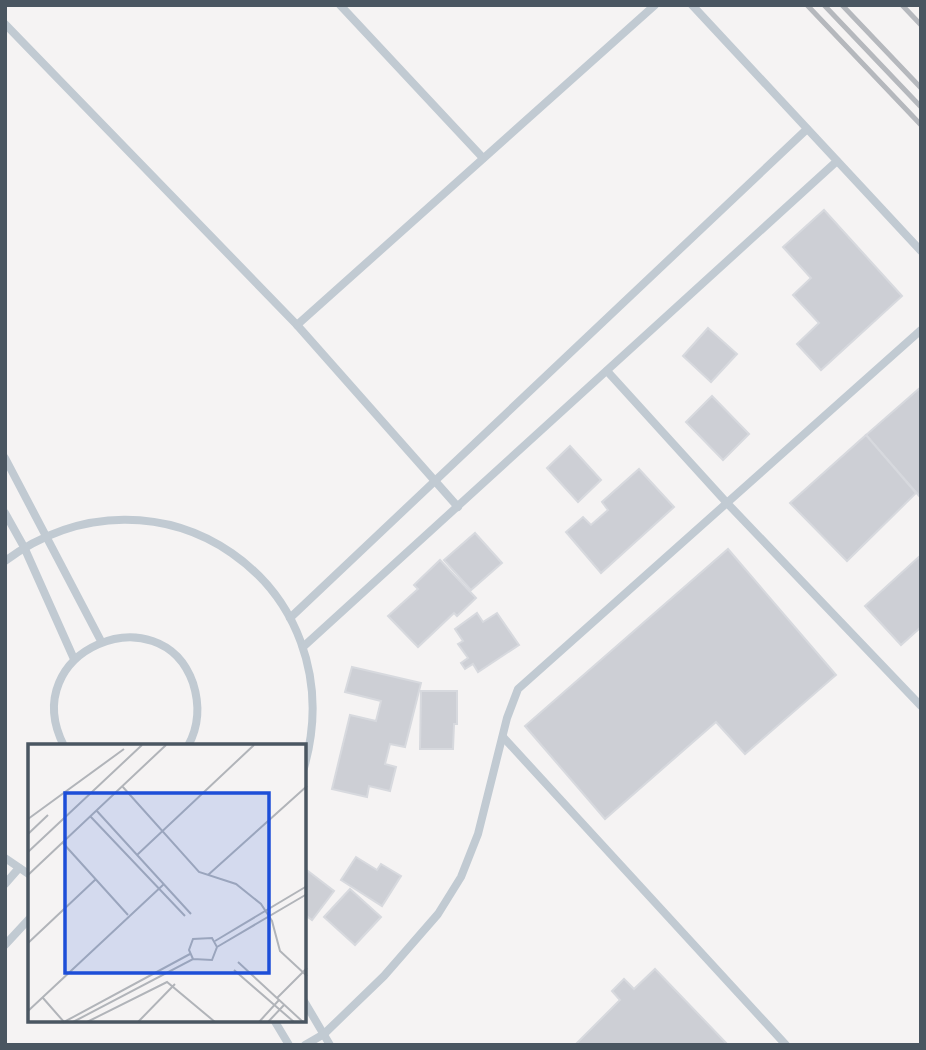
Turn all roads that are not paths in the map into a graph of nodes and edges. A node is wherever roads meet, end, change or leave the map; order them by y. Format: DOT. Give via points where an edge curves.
graph roads {
  1 [pos="340,5"];
  2 [pos="655,5"];
  3 [pos="692,5"];
  4 [pos="5,24"];
  5 [pos="807,129"];
  6 [pos="483,158"];
  7 [pos="837,161"];
  8 [pos="921,251"];
  9 [pos="298,325"];
  10 [pos="921,330"];
  11 [pos="607,371"];
  12 [pos="5,458"];
  13 [pos="435,480"];
  14 [pos="727,503"];
  15 [pos="458,507"];
  16 [pos="5,513"];
  17 [pos="47,535"];
  18 [pos="24,547"];
  19 [pos="5,561"];
  20 [pos="290,618"];
  21 [pos="101,641"];
  22 [pos="303,647"];
  23 [pos="74,659"];
  24 [pos="921,706"];
  25 [pos="503,737"];
  26 [pos="63,744"];
  27 [pos="189,744"];
  28 [pos="306,760"];
  29 [pos="5,858"];
  30 [pos="19,868"];
  31 [pos="28,874"];
  32 [pos="5,884"];
  33 [pos="28,920"];
  34 [pos="5,945"];
  35 [pos="306,1003"];
  36 [pos="275,1022"];
  37 [pos="324,1034"];
  38 [pos="289,1045"];
  39 [pos="305,1045"];
  40 [pos="330,1045"];
  41 [pos="786,1045"];
  1 -- 6 [label="lane"];
  2 -- 6 [label="lane"];
  3 -- 5 [label="lane"];
  4 -- 9 [label="lane"];
  5 -- 7 [label="lane"];
  5 -- 13 [label="lane"];
  6 -- 9 [label="lane"];
  7 -- 8 [label="lane"];
  7 -- 11 [label="lane"];
  9 -- 13 [label="lane"];
  10 -- 14 [label="lane"];
  11 -- 14 [label="lane"];
  11 -- 15 [label="lane"];
  12 -- 17 [label="lane"];
  13 -- 15 [label="lane"];
  13 -- 20 [label="lane"];
  14 -- 24 [label="lane"];
  14 -- 25 [label="lane" via="524,683 511,702"];
  15 -- 22 [label="lane"];
  16 -- 18 [label="lane"];
  17 -- 18 [label="lane"];
  17 -- 20 [label="lane" via="85,523 125,519 185,529 246,564 267,584"];
  17 -- 21 [label="lane"];
  18 -- 19 [label="lane"];
  18 -- 23 [label="lane"];
  20 -- 22 [label="lane"];
  21 -- 23 [label="lane"];
  21 -- 27 [label="lane" via="142,638 178,659 197,695 198,716"];
  22 -- 28 [label="lane" via="314,709"];
  23 -- 26 [label="lane" via="60,680 54,705"];
  25 -- 37 [label="lane" via="478,834 461,877 438,914 384,976"];
  25 -- 41 [label="lane"];
  29 -- 30 [label="lane"];
  30 -- 31 [label="lane"];
  30 -- 32 [label="lane"];
  33 -- 34 [label="lane"];
  35 -- 37 [label="lane"];
  36 -- 38 [label="lane"];
  37 -- 39 [label="lane"];
  37 -- 40 [label="lane"];
}
